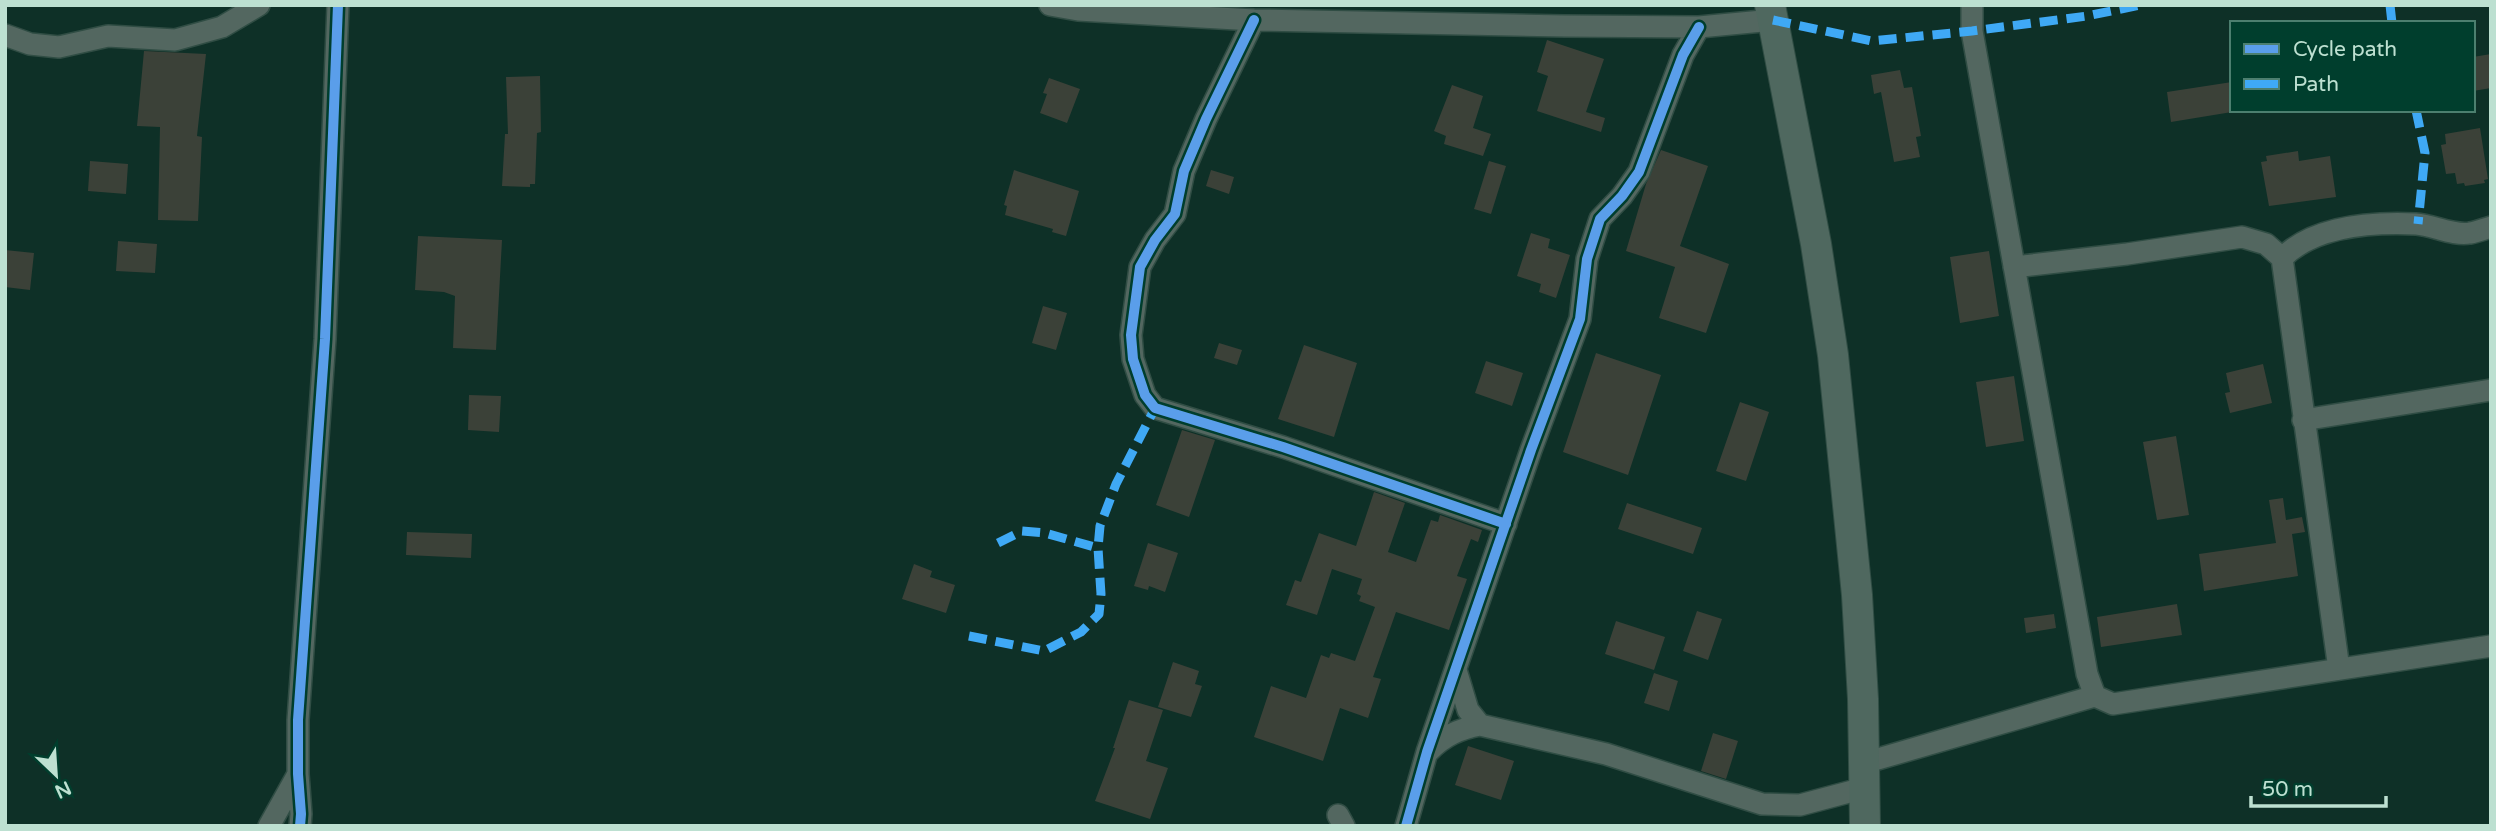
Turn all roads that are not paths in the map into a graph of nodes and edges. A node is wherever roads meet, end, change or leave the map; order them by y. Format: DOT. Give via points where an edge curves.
graph roads {
  1 [pos="259,5"];
  2 [pos="338,5"];
  3 [pos="1050,5"];
  4 [pos="1972,5"];
  5 [pos="1771,13"];
  6 [pos="1254,20"];
  7 [pos="1699,27"];
  8 [pos="5,35"];
  9 [pos="2491,227"];
  10 [pos="2282,258"];
  11 [pos="2014,267"];
  12 [pos="2491,390"];
  13 [pos="2303,420"];
  14 [pos="1506,524"];
  15 [pos="2491,646"];
  16 [pos="2339,669"];
  17 [pos="1456,670"];
  18 [pos="2095,696"];
  19 [pos="1480,725"];
  20 [pos="1427,752"];
  21 [pos="298,774"];
  22 [pos="1864,776"];
  23 [pos="269,826"];
  24 [pos="300,826"];
  25 [pos="1406,826"];
  26 [pos="1865,826"];
  1 -- 8 [label="street" via="222,27 175,40 108,36 59,47"];
  2 -- 21 [label="street" via="325,339"];
  3 -- 6 [label="street"];
  4 -- 11 [label="street" via="1972,32"];
  5 -- 7 [label="street"];
  5 -- 22 [label="main road" via="1833,355 1857,595"];
  6 -- 7 [label="street"];
  6 -- 14 [label="street" via="1184,171 1175,214 1140,267 1131,335 1133,359 1145,395 1155,408"];
  7 -- 14 [label="street" via="1683,55 1639,172 1600,219 1587,259 1580,319"];
  9 -- 10 [label="street" via="2468,234 2418,224 2366,224 2324,234 2292,247"];
  10 -- 11 [label="street" via="2266,244 2242,237"];
  10 -- 13 [label="street"];
  11 -- 18 [label="street" via="2087,674"];
  12 -- 13 [label="street"];
  13 -- 16 [label="street"];
  14 -- 17 [label="street"];
  15 -- 16 [label="street"];
  16 -- 18 [label="street" via="2113,704"];
  17 -- 19 [label="street" via="1468,710"];
  17 -- 20 [label="street"];
  18 -- 22 [label="street"];
  19 -- 20 [label="street" via="1442,738"];
  19 -- 22 [label="street" via="1606,754 1762,804 1800,805"];
  20 -- 25 [label="street"];
  21 -- 23 [label="street"];
  21 -- 24 [label="street"];
  22 -- 26 [label="main road"];
}
